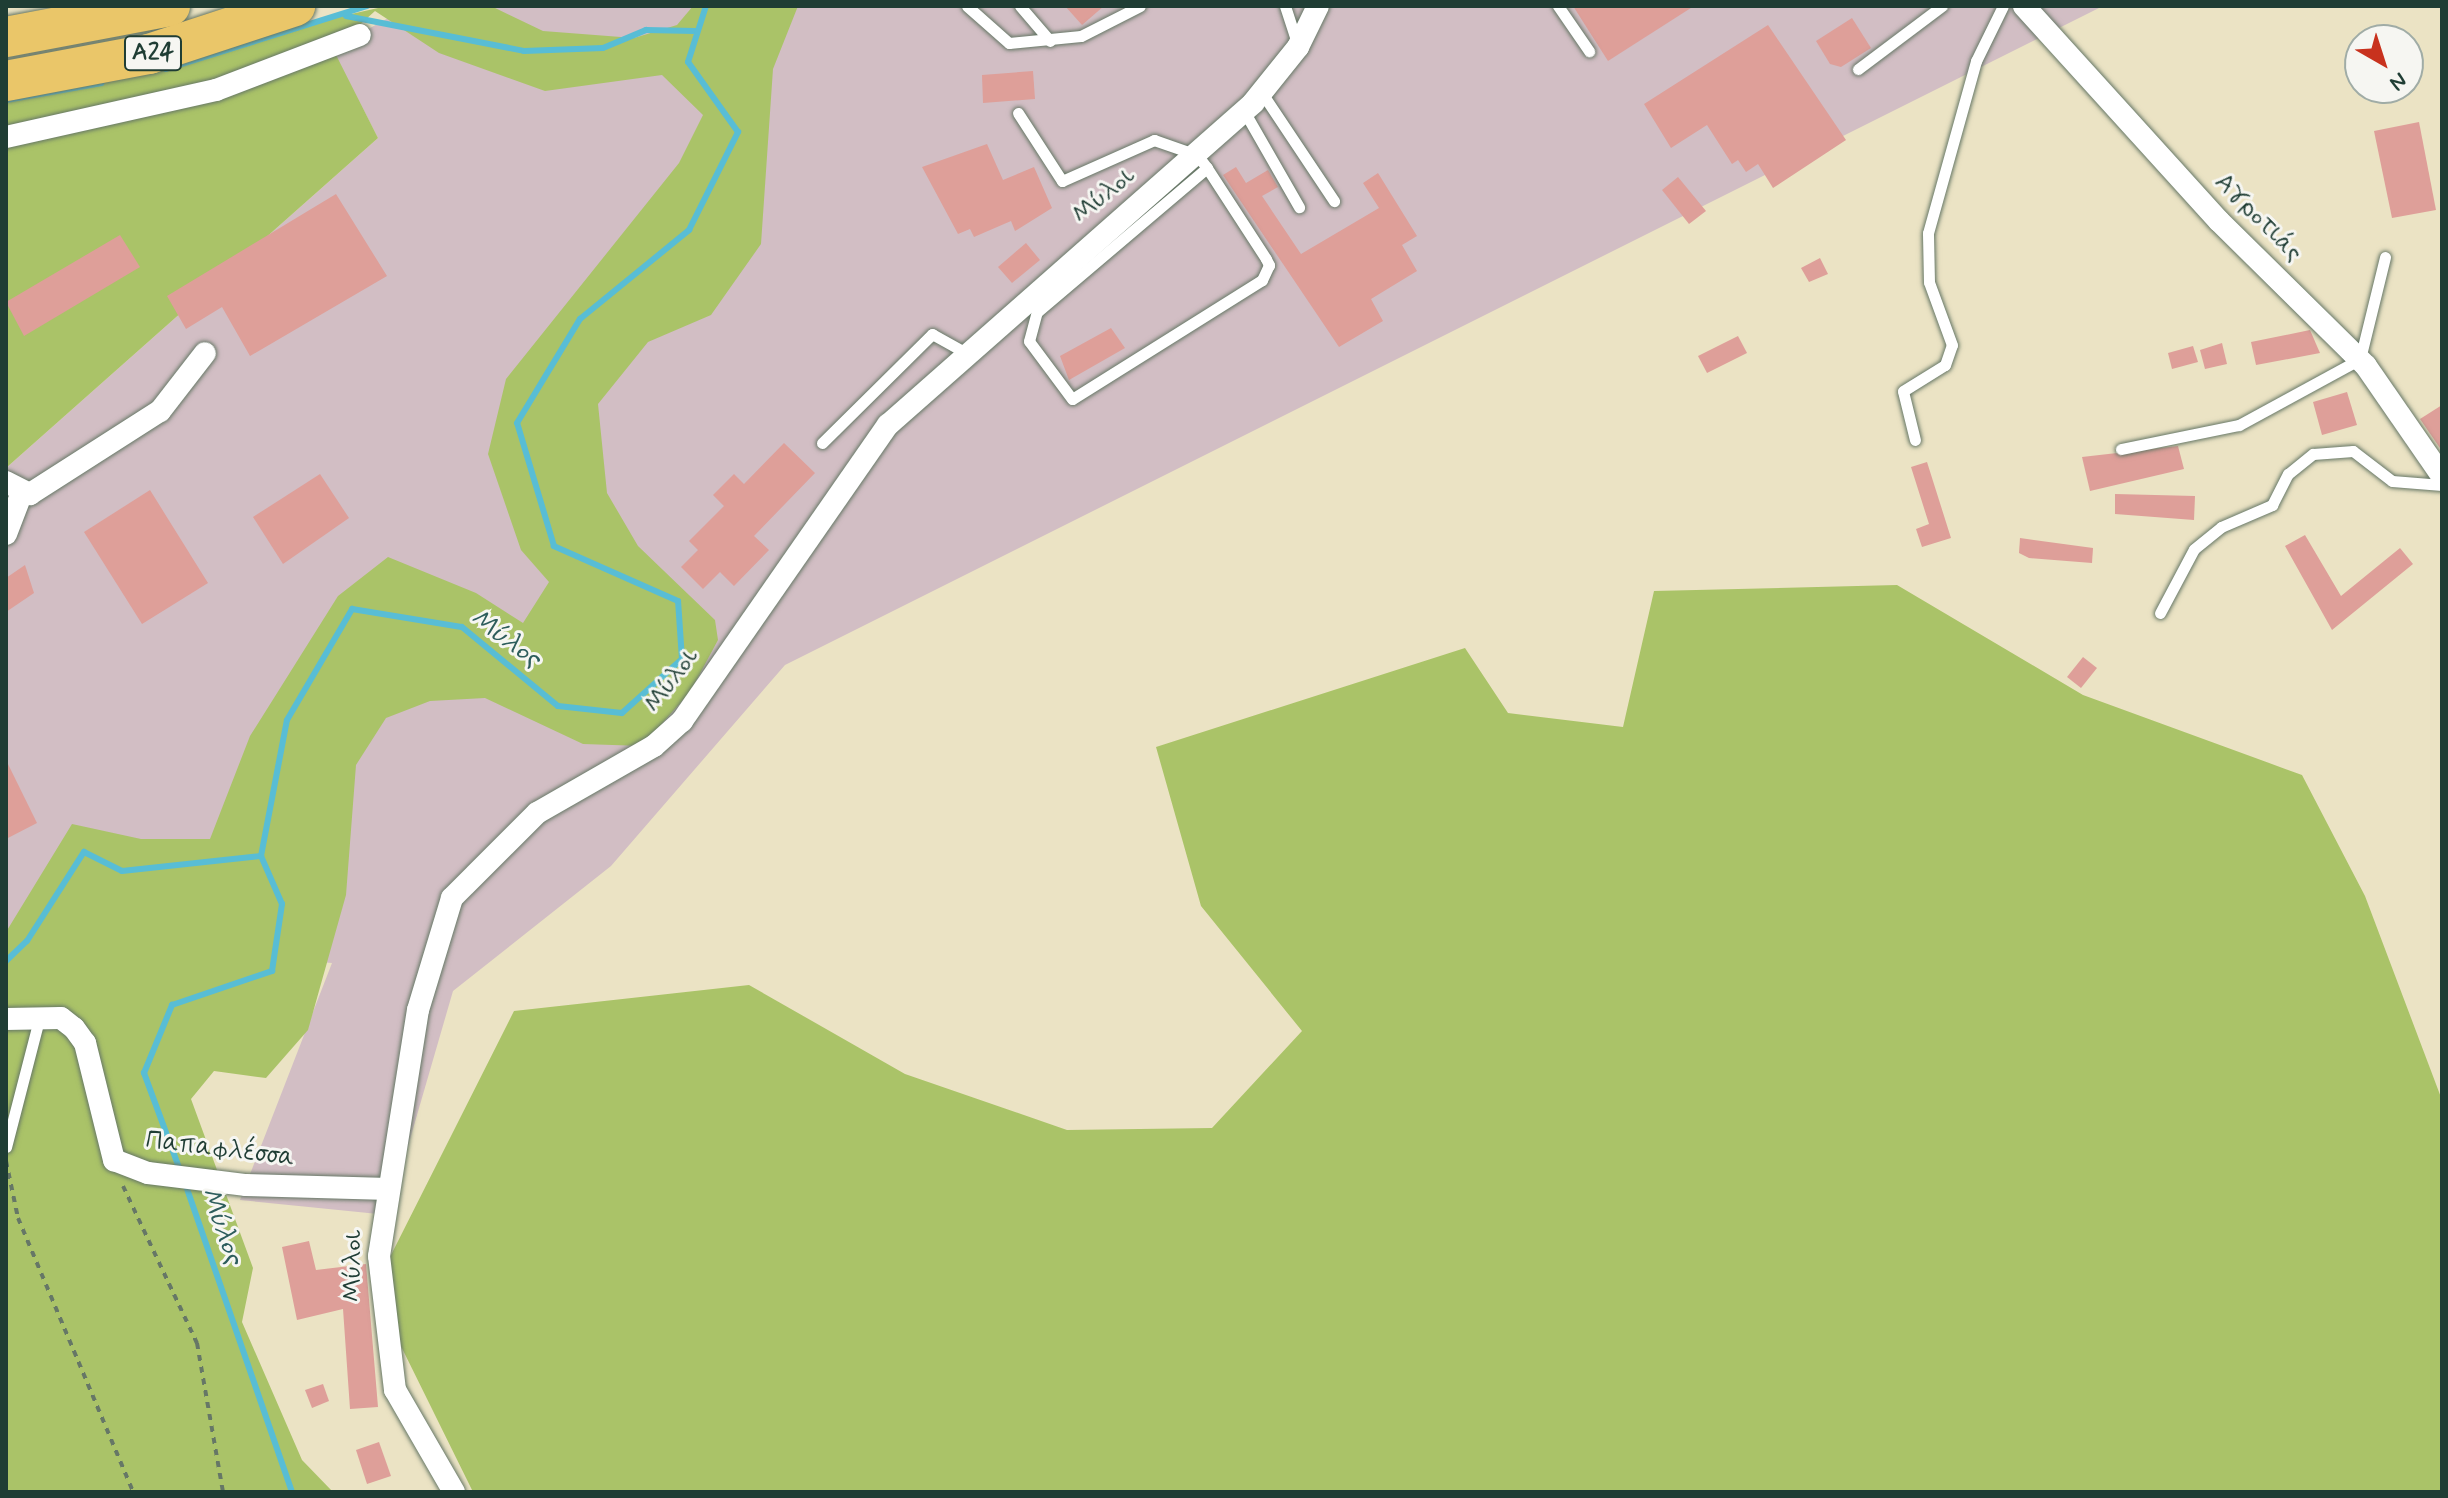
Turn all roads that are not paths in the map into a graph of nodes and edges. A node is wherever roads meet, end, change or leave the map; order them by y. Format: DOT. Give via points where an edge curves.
graph roads {
  1 [pos="170,6"];
  2 [pos="295,6"];
  3 [pos="967,6"];
  4 [pos="1020,6"];
  5 [pos="1140,6"];
  6 [pos="1285,6"];
  7 [pos="1318,6"];
  8 [pos="1558,6"];
  9 [pos="1942,6"];
  10 [pos="2003,6"];
  11 [pos="2024,6"];
  12 [pos="360,35"];
  13 [pos="6,37"];
  14 [pos="1050,41"];
  15 [pos="1298,47"];
  16 [pos="1589,51"];
  17 [pos="1858,69"];
  18 [pos="6,81"];
  19 [pos="1262,93"];
  20 [pos="1244,111"];
  21 [pos="1018,113"];
  22 [pos="6,137"];
  23 [pos="1202,161"];
  24 [pos="1334,201"];
  25 [pos="1299,207"];
  26 [pos="2385,257"];
  27 [pos="964,352"];
  28 [pos="205,353"];
  29 [pos="2360,359"];
  30 [pos="1915,440"];
  31 [pos="822,443"];
  32 [pos="2121,449"];
  33 [pos="2442,476"];
  34 [pos="2442,485"];
  35 [pos="14,488"];
  36 [pos="6,534"];
  37 [pos="2160,613"];
  38 [pos="40,1016"];
  39 [pos="6,1019"];
  40 [pos="6,1147"];
  41 [pos="389,1189"];
  42 [pos="454,1492"];
  1 -- 13 [label="highway, Α24"];
  2 -- 18 [label="highway, Α24" via="149,54"];
  3 -- 14 [label="lane" via="1004,42"];
  4 -- 14 [label="lane"];
  5 -- 14 [label="lane" via="1081,36"];
  6 -- 15 [label="lane"];
  7 -- 15 [label="street, Μύλοι"];
  8 -- 16 [label="lane"];
  9 -- 17 [label="lane"];
  10 -- 30 [label="lane" via="1976,61 1928,233 1929,282 1952,345 1945,365 1903,391"];
  11 -- 29 [label="street, Αγροτιάς" via="2219,221"];
  12 -- 22 [label="street" via="216,90"];
  15 -- 19 [label="street, Μύλοι"];
  19 -- 20 [label="street, Μύλοι"];
  19 -- 24 [label="lane"];
  20 -- 23 [label="street, Μύλοι"];
  20 -- 25 [label="lane"];
  21 -- 23 [label="lane" via="1062,181 1154,140"];
  23 -- 23 [label="lane" via="1266,259 1266,276 1083,397 1067,397 1029,341 1037,312"];
  23 -- 27 [label="street, Μύλοι"];
  26 -- 29 [label="lane"];
  27 -- 31 [label="lane" via="932,334"];
  27 -- 41 [label="street, Μύλοι" via="863,454 682,721 654,746 537,813 462,884 429,964"];
  28 -- 35 [label="street" via="160,411"];
  29 -- 32 [label="lane" via="2239,425"];
  29 -- 33 [label="street, Αγροτιάς"];
  34 -- 37 [label="lane" via="2398,483 2353,451 2313,454 2288,474 2272,505 2221,527 2194,549"];
  35 -- 36 [label="street"];
  38 -- 39 [label="street, Παπαφλέσσα"];
  38 -- 40 [label="lane"];
  38 -- 41 [label="street, Παπαφλέσσα" via="61,1018 85,1043 114,1160 157,1175"];
  41 -- 42 [label="street, Μύλοι" via="379,1266 389,1364 413,1431"];
}
